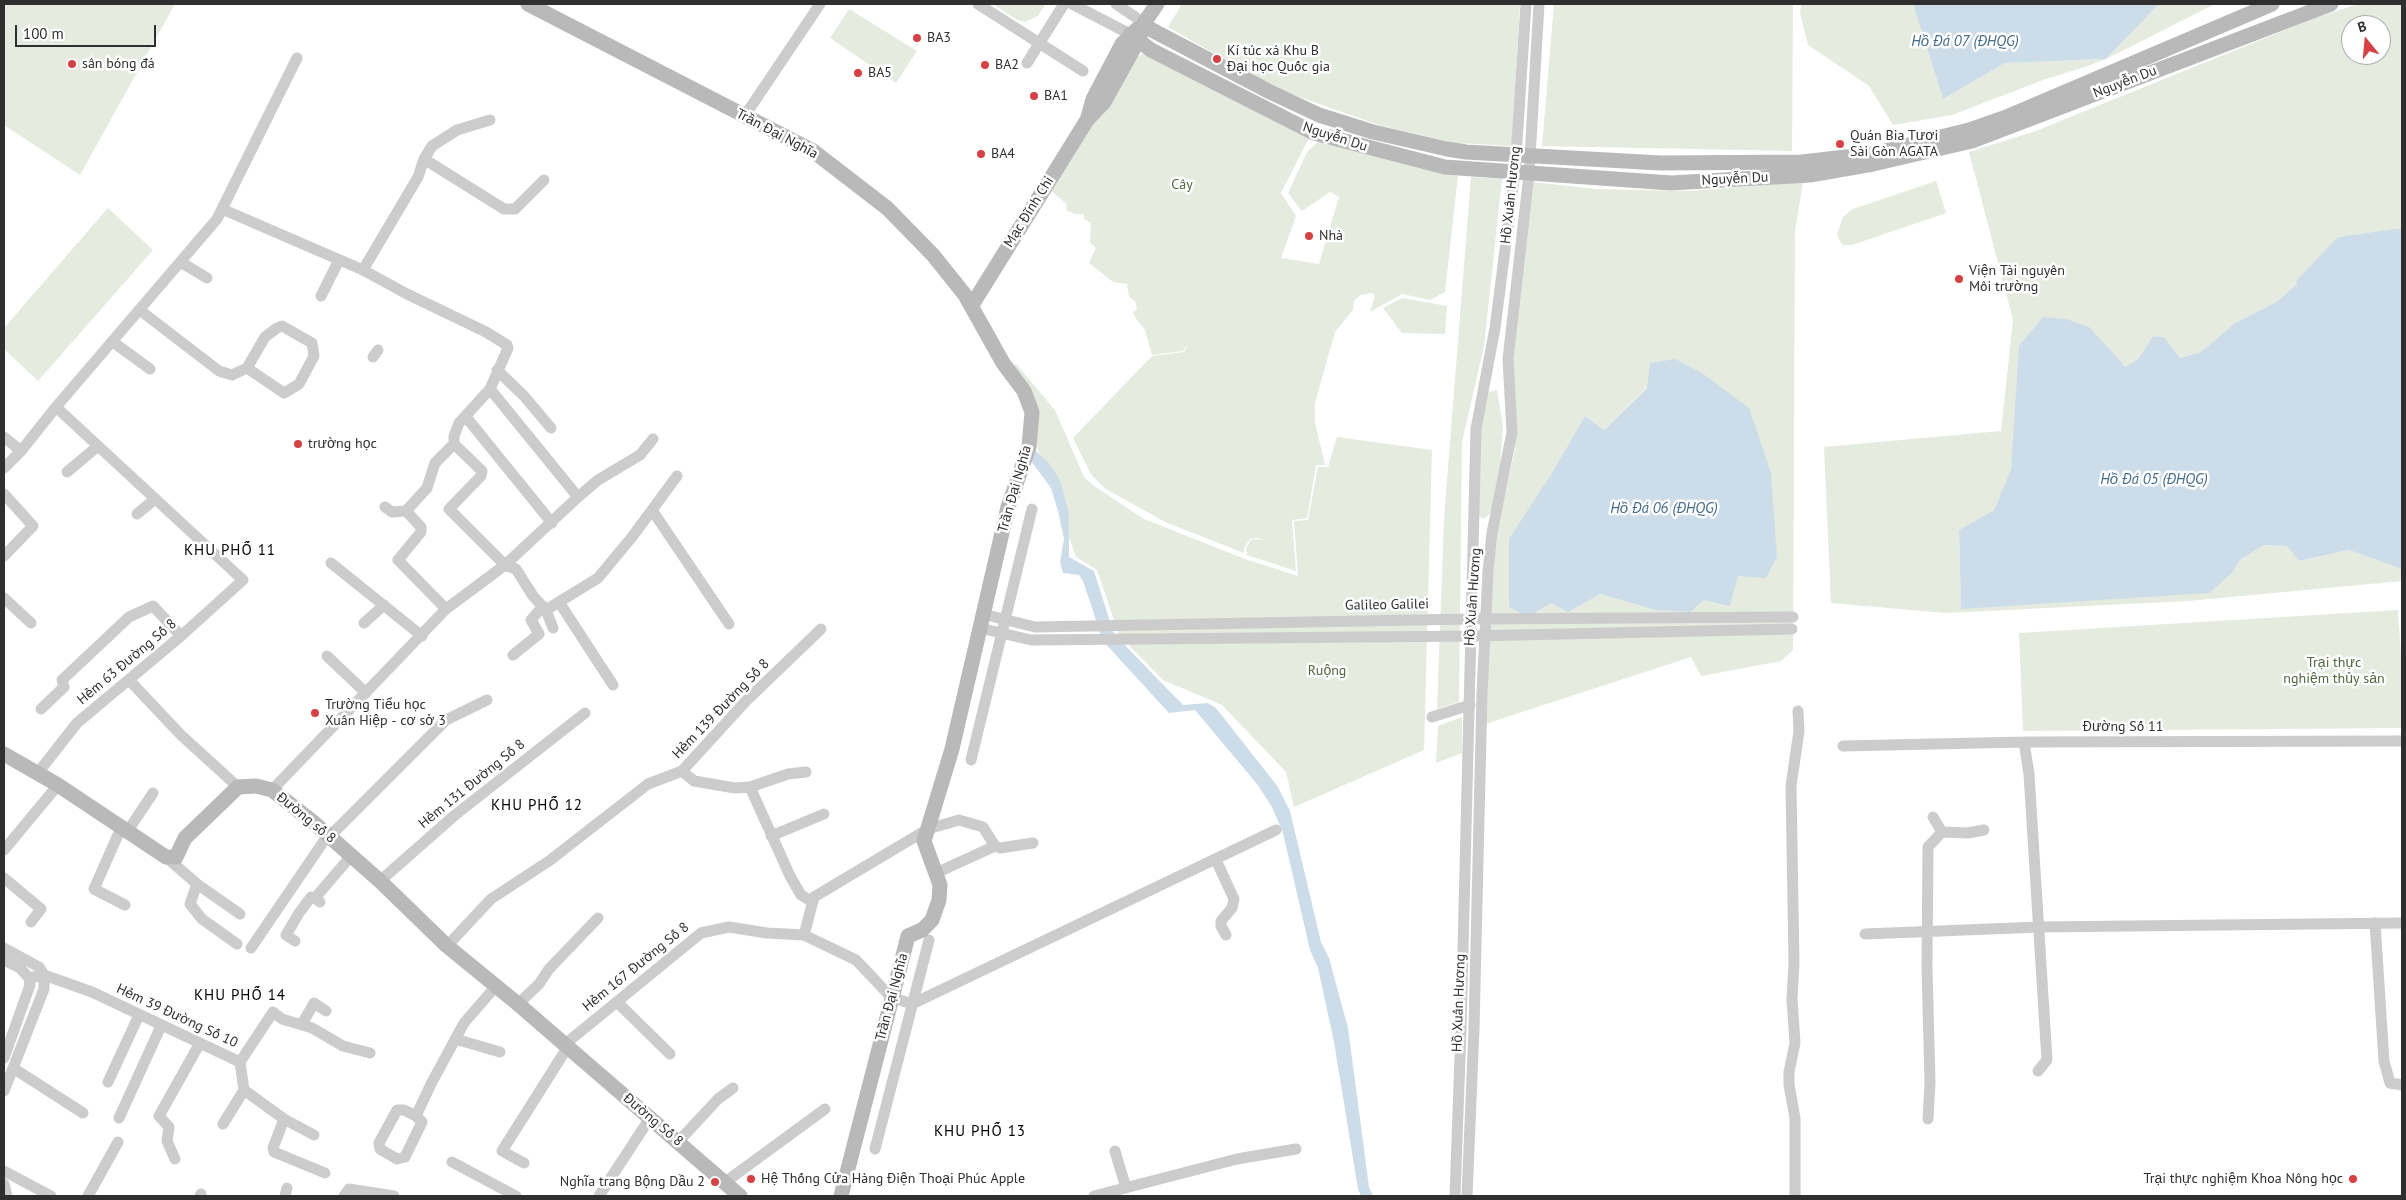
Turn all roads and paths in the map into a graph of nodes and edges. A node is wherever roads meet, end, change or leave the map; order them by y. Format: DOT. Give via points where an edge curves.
graph roads {
  1 [pos="528,4"];
  2 [pos="820,4"];
  3 [pos="978,4"];
  4 [pos="1064,4"];
  5 [pos="1072,4"];
  6 [pos="1116,4"];
  7 [pos="1157,4"];
  8 [pos="1526,4"];
  9 [pos="1539,4"];
  10 [pos="2272,4"];
  11 [pos="2331,4"];
  12 [pos="1144,24"];
  13 [pos="1135,36"];
  14 [pos="1040,43"];
  15 [pos="297,58"];
  16 [pos="1027,63"];
  17 [pos="1083,71"];
  18 [pos="744,117"];
  19 [pos="490,120"];
  20 [pos="1466,152"];
  21 [pos="1523,155"];
  22 [pos="424,159"];
  23 [pos="1465,169"];
  24 [pos="1808,169"];
  25 [pos="1522,173"];
  26 [pos="544,180"];
  27 [pos="222,210"];
  28 [pos="338,260"];
  29 [pos="182,262"];
  30 [pos="363,270"];
  31 [pos="207,278"];
  32 [pos="321,296"];
  33 [pos="972,305"];
  34 [pos="140,311"];
  35 [pos="113,342"];
  36 [pos="247,368"];
  37 [pos="150,369"];
  38 [pos="497,370"];
  39 [pos="1487,381"];
  40 [pos="1509,384"];
  41 [pos="490,389"];
  42 [pos="56,407"];
  43 [pos="466,417"];
  44 [pos="551,428"];
  45 [pos="4,436"];
  46 [pos="653,439"];
  47 [pos="454,444"];
  48 [pos="98,446"];
  49 [pos="21,451"];
  50 [pos="4,468"];
  51 [pos="66,472"];
  52 [pos="677,476"];
  53 [pos="4,494"];
  54 [pos="578,497"];
  55 [pos="156,499"];
  56 [pos="385,507"];
  57 [pos="1032,509"];
  58 [pos="652,510"];
  59 [pos="406,511"];
  60 [pos="137,514"];
  61 [pos="552,523"];
  62 [pos="1472,531"];
  63 [pos="1492,533"];
  64 [pos="4,556"];
  65 [pos="331,563"];
  66 [pos="505,565"];
  67 [pos="4,598"];
  68 [pos="559,602"];
  69 [pos="384,605"];
  70 [pos="544,608"];
  71 [pos="446,609"];
  72 [pos="1471,619"];
  73 [pos="1486,619"];
  74 [pos="1005,620"];
  75 [pos="982,621"];
  76 [pos="31,623"];
  77 [pos="364,623"];
  78 [pos="729,624"];
  79 [pos="1045,626"];
  80 [pos="553,628"];
  81 [pos="821,629"];
  82 [pos="1002,632"];
  83 [pos="1485,635"];
  84 [pos="181,636"];
  85 [pos="422,636"];
  86 [pos="1471,636"];
  87 [pos="1045,640"];
  88 [pos="513,655"];
  89 [pos="327,656"];
  90 [pos="129,680"];
  91 [pos="613,685"];
  92 [pos="366,693"];
  93 [pos="487,700"];
  94 [pos="1470,705"];
  95 [pos="42,709"];
  96 [pos="1798,711"];
  97 [pos="585,713"];
  98 [pos="1432,717"];
  99 [pos="2402,741"];
  100 [pos="2024,742"];
  101 [pos="1843,746"];
  102 [pos="4,754"];
  103 [pos="972,760"];
  104 [pos="682,771"];
  105 [pos="806,772"];
  106 [pos="38,774"];
  107 [pos="58,785"];
  108 [pos="238,787"];
  109 [pos="750,787"];
  110 [pos="272,790"];
  111 [pos="153,793"];
  112 [pos="824,814"];
  113 [pos="1933,817"];
  114 [pos="928,829"];
  115 [pos="124,830"];
  116 [pos="1276,830"];
  117 [pos="1984,830"];
  118 [pos="1942,832"];
  119 [pos="329,836"];
  120 [pos="771,836"];
  121 [pos="1033,843"];
  122 [pos="995,846"];
  123 [pos="4,850"];
  124 [pos="166,856"];
  125 [pos="351,856"];
  126 [pos="1216,860"];
  127 [pos="936,874"];
  128 [pos="4,878"];
  129 [pos="380,881"];
  130 [pos="197,884"];
  131 [pos="813,902"];
  132 [pos="125,905"];
  133 [pos="240,914"];
  134 [pos="598,918"];
  135 [pos="31,922"];
  136 [pos="2375,923"];
  137 [pos="2402,923"];
  138 [pos="2039,927"];
  139 [pos="1927,933"];
  140 [pos="804,934"];
  141 [pos="1865,934"];
  142 [pos="1226,935"];
  143 [pos="929,940"];
  144 [pos="295,941"];
  145 [pos="237,944"];
  146 [pos="447,946"];
  147 [pos="4,948"];
  148 [pos="250,948"];
  149 [pos="4,960"];
  150 [pos="44,975"];
  151 [pos="29,978"];
  152 [pos="496,986"];
  153 [pos="891,997"];
  154 [pos="618,1002"];
  155 [pos="518,1004"];
  156 [pos="912,1004"];
  157 [pos="326,1011"];
  158 [pos="139,1016"];
  159 [pos="302,1024"];
  160 [pos="161,1026"];
  161 [pos="1474,1029"];
  162 [pos="1461,1030"];
  163 [pos="455,1039"];
  164 [pos="200,1043"];
  165 [pos="565,1047"];
  166 [pos="500,1052"];
  167 [pos="370,1053"];
  168 [pos="670,1054"];
  169 [pos="4,1058"];
  170 [pos="240,1062"];
  171 [pos="13,1068"];
  172 [pos="2038,1071"];
  173 [pos="108,1082"];
  174 [pos="2402,1085"];
  175 [pos="733,1088"];
  176 [pos="244,1090"];
  177 [pos="4,1091"];
  178 [pos="824,1109"];
  179 [pos="83,1114"];
  180 [pos="416,1116"];
  181 [pos="119,1118"];
  182 [pos="650,1118"];
  183 [pos="284,1119"];
  184 [pos="1928,1119"];
  185 [pos="223,1124"];
  186 [pos="314,1134"];
  187 [pos="118,1142"];
  188 [pos="678,1142"];
  189 [pos="875,1149"];
  190 [pos="1296,1149"];
  191 [pos="1115,1151"];
  192 [pos="175,1159"];
  193 [pos="452,1162"];
  194 [pos="524,1163"];
  195 [pos="4,1170"];
  196 [pos="325,1173"];
  197 [pos="724,1183"];
  198 [pos="4,1184"];
  199 [pos="1126,1188"];
  200 [pos="7,1196"];
  201 [pos="51,1196"];
  202 [pos="88,1196"];
  203 [pos="344,1196"];
  204 [pos="394,1196"];
  205 [pos="516,1196"];
  206 [pos="598,1196"];
  207 [pos="740,1196"];
  208 [pos="841,1196"];
  209 [pos="1094,1196"];
  210 [pos="1454,1196"];
  211 [pos="1467,1196"];
  212 [pos="1794,1196"];
  1 -- 18 [label="street, Trần Đại Nghĩa"];
  2 -- 18 [label="street"];
  3 -- 14 [label="street"];
  4 -- 14 [label="street"];
  5 -- 13 [label="street"];
  6 -- 12 [label="street"];
  7 -- 12 [label="street, Mạc Đĩnh Chi"];
  8 -- 21 [label="street, Hồ Xuân Hương"];
  9 -- 21 [label="street, Hồ Xuân Hương"];
  10 -- 24 [label="street, Nguyễn Du" via="2009,116 1969,130"];
  11 -- 24 [label="street, Nguyễn Du" via="1972,141 1874,164"];
  12 -- 13 [label="street, Mạc Đĩnh Chi"];
  12 -- 20 [label="street, Nguyễn Du" via="1262,89 1319,115 1405,140"];
  13 -- 23 [label="street, Nguyễn Du" via="1151,50 1314,133 1417,161"];
  13 -- 33 [label="street, Mạc Đĩnh Chi" via="1104,102 1087,120"];
  14 -- 16 [label="street"];
  14 -- 17 [label="street"];
  15 -- 27 [label="street"];
  18 -- 33 [label="street, Trần Đại Nghĩa" via="813,151 888,208 933,255"];
  19 -- 22 [label="street" via="457,130 432,146"];
  20 -- 21 [label="street, Nguyễn Du"];
  20 -- 23 [label="street"];
  21 -- 24 [label="street, Nguyễn Du"];
  21 -- 25 [label="street, Hồ Xuân Hương"];
  22 -- 26 [label="street" via="504,209 515,209"];
  22 -- 30 [label="street" via="418,177"];
  23 -- 25 [label="street, Nguyễn Du"];
  24 -- 25 [label="street, Nguyễn Du" via="1671,183"];
  25 -- 39 [label="street, Hồ Xuân Hương"];
  25 -- 40 [label="street, Hồ Xuân Hương" via="1508,359"];
  27 -- 28 [label="street"];
  27 -- 29 [label="street"];
  28 -- 30 [label="street"];
  28 -- 32 [label="street"];
  29 -- 31 [label="street"];
  29 -- 34 [label="street"];
  30 -- 38 [label="street" via="507,345"];
  33 -- 75 [label="street, Trần Đại Nghĩa" via="1003,363 1024,391 1032,412 1029,447 1008,507"];
  34 -- 35 [label="street"];
  34 -- 36 [label="street" via="219,371 232,376"];
  35 -- 37 [label="street"];
  35 -- 42 [label="street"];
  36 -- 36 [label="street" via="284,393 299,384 314,356 312,344 282,326 265,337"];
  38 -- 41 [label="street"];
  38 -- 44 [label="street"];
  39 -- 40 [label="street"];
  39 -- 62 [label="street, Hồ Xuân Hương" via="1476,429"];
  40 -- 63 [label="street, Hồ Xuân Hương" via="1512,432"];
  41 -- 43 [label="street"];
  41 -- 54 [label="street"];
  42 -- 48 [label="street"];
  42 -- 49 [label="street"];
  43 -- 47 [label="street" via="459,423"];
  43 -- 61 [label="street"];
  45 -- 49 [label="street"];
  46 -- 54 [label="street" via="640,454 598,480"];
  47 -- 59 [label="street" via="435,463 427,488"];
  47 -- 66 [label="street" via="482,471 481,476 449,508"];
  48 -- 51 [label="street"];
  48 -- 55 [label="street"];
  49 -- 50 [label="street"];
  52 -- 58 [label="street"];
  53 -- 64 [label="street" via="33,526"];
  54 -- 61 [label="street"];
  55 -- 60 [label="street"];
  55 -- 84 [label="street, Hẻm 63 Đường Số 8" via="243,580"];
  56 -- 59 [label="street" via="392,512"];
  57 -- 74 [label="street"];
  58 -- 68 [label="street" via="598,578"];
  58 -- 78 [label="street"];
  59 -- 71 [label="street" via="421,532 398,560"];
  61 -- 66 [label="street"];
  62 -- 63 [label="street"];
  62 -- 72 [label="street, Hồ Xuân Hương"];
  63 -- 73 [label="street, Hồ Xuân Hương"];
  65 -- 69 [label="street"];
  66 -- 70 [label="street" via="516,569"];
  66 -- 71 [label="street"];
  67 -- 76 [label="street"];
  68 -- 70 [label="street"];
  68 -- 91 [label="street"];
  69 -- 77 [label="street"];
  69 -- 85 [label="street"];
  70 -- 80 [label="street"];
  70 -- 88 [label="street" via="531,620 539,634"];
  71 -- 85 [label="street"];
  72 -- 73 [label="street, Galileo Galilei"];
  72 -- 79 [label="street, Galileo Galilei"];
  72 -- 86 [label="street, Hồ Xuân Hương"];
  73 -- 83 [label="street, Hồ Xuân Hương"];
  73 -- 83 [label="street, Galileo Galilei" via="1792,623"];
  74 -- 75 [label="street, Galileo Galilei"];
  74 -- 79 [label="street, Galileo Galilei" via="1034,627"];
  74 -- 82 [label="street"];
  75 -- 82 [label="street, Galileo Galilei"];
  75 -- 114 [label="street, Trần Đại Nghĩa" via="952,749"];
  79 -- 87 [label="street"];
  81 -- 104 [label="street, Hẻm 139 Đường Số 8" via="746,701"];
  82 -- 87 [label="street, Galileo Galilei" via="1031,640"];
  82 -- 103 [label="street"];
  83 -- 86 [label="street, Galileo Galilei"];
  83 -- 161 [label="street, Hồ Xuân Hương"];
  84 -- 90 [label="street, Hẻm 63 Đường Số 8"];
  84 -- 95 [label="street" via="153,606 129,618 62,680 64,687"];
  85 -- 92 [label="street"];
  86 -- 87 [label="street, Galileo Galilei"];
  86 -- 94 [label="street, Hồ Xuân Hương"];
  89 -- 92 [label="street"];
  90 -- 106 [label="street, Hẻm 63 Đường Số 8" via="77,724"];
  90 -- 108 [label="street" via="181,735"];
  92 -- 110 [label="street"];
  93 -- 119 [label="street" via="446,720"];
  94 -- 98 [label="street"];
  94 -- 162 [label="street, Hồ Xuân Hương"];
  96 -- 212 [label="street" via="1799,731 1791,786 1795,1043 1788,1085 1795,1118"];
  97 -- 129 [label="street, Hẻm 131 Đường Số 8" via="455,815"];
  99 -- 100 [label="street, Đường Số 11"];
  100 -- 101 [label="street, Đường Số 11"];
  100 -- 138 [label="street"];
  102 -- 106 [label="street"];
  104 -- 109 [label="street" via="694,780 710,784"];
  104 -- 146 [label="street, Hẻm 139 Đường Số 8" via="648,784 549,861 492,899"];
  105 -- 109 [label="street" via="788,774"];
  106 -- 107 [label="street"];
  107 -- 115 [label="street"];
  107 -- 123 [label="street"];
  108 -- 110 [label="street, Đường số 8" via="256,786"];
  108 -- 124 [label="street" via="185,838 176,857"];
  109 -- 120 [label="street"];
  110 -- 119 [label="street, Đường số 8"];
  111 -- 115 [label="street"];
  112 -- 120 [label="street"];
  113 -- 118 [label="street"];
  114 -- 122 [label="street" via="959,820 973,822 986,830"];
  114 -- 127 [label="street, Trần Đại Nghĩa" via="924,841"];
  114 -- 131 [label="street" via="814,897"];
  115 -- 124 [label="street"];
  115 -- 132 [label="street" via="94,889"];
  116 -- 126 [label="street"];
  117 -- 118 [label="street"];
  118 -- 139 [label="street" via="1928,847"];
  119 -- 125 [label="street, Đường số 8"];
  119 -- 148 [label="street"];
  120 -- 131 [label="street" via="801,895"];
  121 -- 122 [label="street" via="1004,849"];
  122 -- 127 [label="street"];
  124 -- 130 [label="street"];
  125 -- 129 [label="street, Đường số 8"];
  125 -- 144 [label="street" via="318,900 311,897 299,913 286,936"];
  126 -- 142 [label="street" via="1234,899 1232,908 1221,921"];
  126 -- 156 [label="street"];
  127 -- 153 [label="street, Trần Đại Nghĩa" via="940,900 932,920 922,930 908,936"];
  128 -- 135 [label="street" via="41,909"];
  129 -- 146 [label="street, Đường số 8"];
  130 -- 133 [label="street"];
  130 -- 145 [label="street" via="190,904 202,918"];
  131 -- 140 [label="street"];
  134 -- 155 [label="street"];
  136 -- 137 [label="street"];
  136 -- 138 [label="street"];
  136 -- 174 [label="street" via="2384,1061 2390,1083"];
  138 -- 139 [label="street"];
  138 -- 172 [label="street" via="2047,1060"];
  139 -- 141 [label="street"];
  139 -- 184 [label="street"];
  140 -- 153 [label="street, Hẻm 167 Đường Số 8" via="856,960"];
  140 -- 154 [label="street, Hẻm 167 Đường Số 8" via="729,927 701,933"];
  143 -- 156 [label="street"];
  146 -- 152 [label="street, Đường số 8"];
  147 -- 150 [label="street" via="39,967"];
  149 -- 151 [label="street" via="20,968"];
  150 -- 151 [label="street"];
  150 -- 158 [label="street, Hẻm 39 Đường Số 10" via="92,992"];
  150 -- 171 [label="street" via="44,989"];
  151 -- 169 [label="street" via="29,993"];
  152 -- 155 [label="street, Đường số 8"];
  152 -- 163 [label="street" via="466,1020"];
  153 -- 156 [label="street"];
  153 -- 208 [label="street, Trần Đại Nghĩa"];
  154 -- 165 [label="street, Hẻm 167 Đường Số 8"];
  154 -- 168 [label="street"];
  155 -- 165 [label="street, Đường số 8"];
  156 -- 189 [label="street"];
  157 -- 159 [label="street" via="314,1003"];
  158 -- 160 [label="street, Hẻm 39 Đường Số 10"];
  158 -- 173 [label="street"];
  159 -- 167 [label="street, Hẻm 39 Đường Số 10" via="343,1046"];
  159 -- 170 [label="street, Hẻm 39 Đường Số 10" via="282,1019 273,1012"];
  160 -- 164 [label="street, Hẻm 39 Đường Số 10"];
  160 -- 181 [label="street"];
  161 -- 162 [label="street"];
  161 -- 211 [label="street, Hồ Xuân Hương"];
  162 -- 210 [label="street, Hồ Xuân Hương"];
  163 -- 166 [label="street"];
  163 -- 180 [label="street"];
  164 -- 170 [label="street, Hẻm 39 Đường Số 10"];
  164 -- 192 [label="street" via="159,1116 169,1127 166,1141"];
  165 -- 182 [label="street, Đường Số 8"];
  165 -- 194 [label="street, Hẻm 167 Đường Số 8" via="502,1151"];
  170 -- 176 [label="street"];
  171 -- 177 [label="street"];
  171 -- 179 [label="street"];
  175 -- 188 [label="street"];
  176 -- 183 [label="street"];
  176 -- 185 [label="street"];
  178 -- 197 [label="street"];
  182 -- 188 [label="street, Đường Số 8"];
  182 -- 206 [label="street"];
  183 -- 186 [label="street"];
  183 -- 196 [label="street" via="274,1152"];
  187 -- 202 [label="street"];
  188 -- 197 [label="street, Đường Số 8"];
  190 -- 199 [label="street" via="1237,1159"];
  191 -- 199 [label="street"];
  193 -- 205 [label="street"];
  195 -- 201 [label="street"];
  197 -- 207 [label="street, Đường Số 8"];
  198 -- 200 [label="street"];
  199 -- 209 [label="street"];
  203 -- 204 [label="street" via="349,1189"];
}
